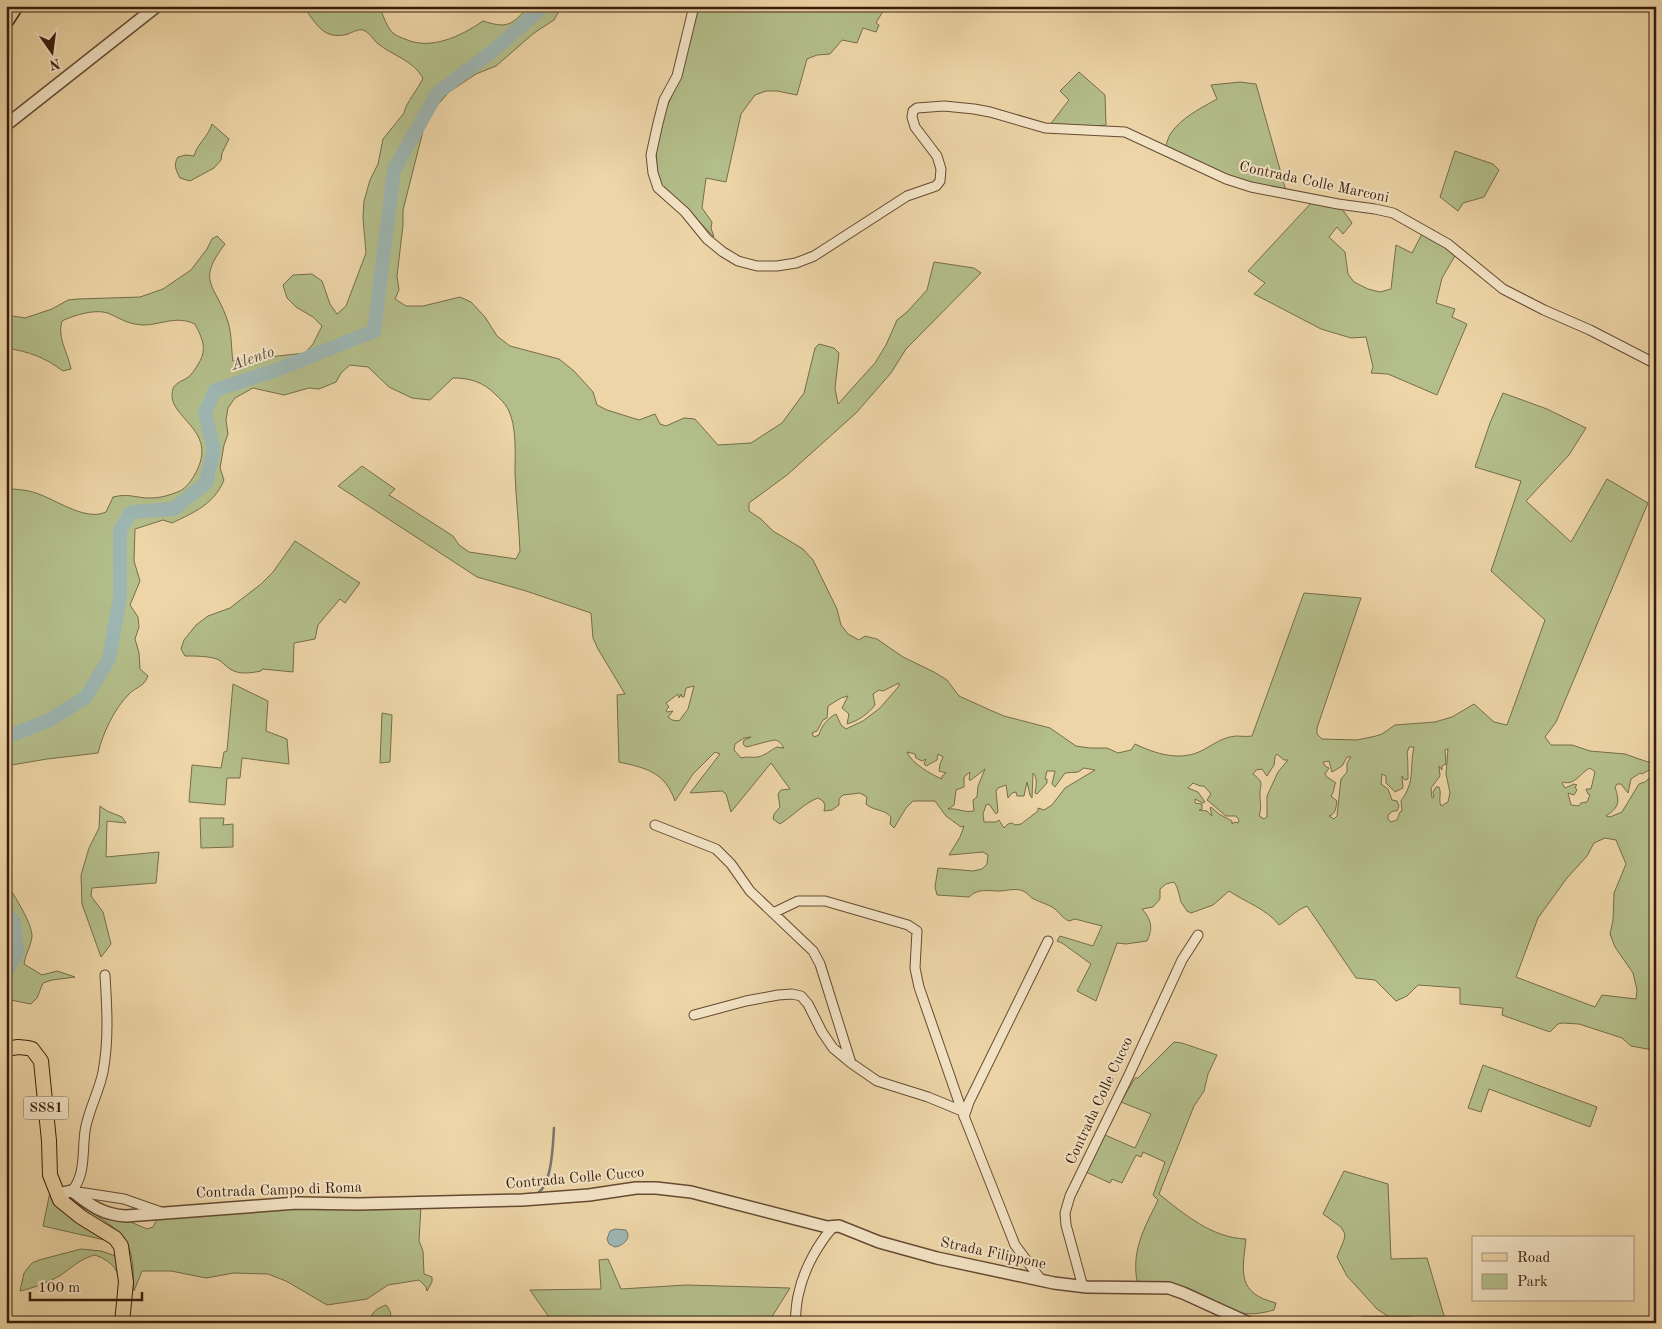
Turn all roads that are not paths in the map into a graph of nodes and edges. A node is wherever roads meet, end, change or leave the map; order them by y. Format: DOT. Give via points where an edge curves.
graph roads {
  1 [pos="15,6"];
  2 [pos="157,6"];
  3 [pos="694,6"];
  4 [pos="6,20"];
  5 [pos="6,124"];
  6 [pos="1656,364"];
  7 [pos="655,825"];
  8 [pos="773,912"];
  9 [pos="1198,936"];
  10 [pos="1048,941"];
  11 [pos="105,975"];
  12 [pos="694,1015"];
  13 [pos="7,1049"];
  14 [pos="851,1063"];
  15 [pos="963,1114"];
  16 [pos="72,1190"];
  17 [pos="57,1194"];
  18 [pos="465,1201"];
  19 [pos="164,1213"];
  20 [pos="834,1226"];
  21 [pos="1042,1280"];
  22 [pos="1083,1287"];
  23 [pos="122,1323"];
  24 [pos="795,1323"];
  25 [pos="1249,1323"];
  26 [pos="1364,1323"];
  27 [pos="1408,1323"];
  1 -- 4 [label="highway"];
  2 -- 5 [label="street"];
  3 -- 6 [label="street, Contrada Colle Marconi" via="677,76 664,100 658,123 651,155 653,173 658,188 708,239 738,261 757,266 796,263 814,256 907,196 936,186 940,181 937,156 914,127 913,112 917,108 944,106 974,109 1045,128 1125,132 1226,179 1252,187 1393,213 1448,244 1503,288"];
  7 -- 8 [label="street" via="716,849 750,891"];
  8 -- 14 [label="street" via="813,951 820,964"];
  8 -- 15 [label="street" via="798,901 824,901 917,931 915,968 919,987"];
  9 -- 22 [label="street, Contrada Colle Cucco" via="1182,960 1070,1196 1065,1213 1066,1226"];
  10 -- 15 [label="street"];
  11 -- 16 [label="street" via="106,1051 85,1130 82,1167 78,1183"];
  12 -- 14 [label="street" via="746,1001 792,994 801,996 833,1048"];
  13 -- 17 [label="main road, SS81" via="28,1048 41,1060 50,1175"];
  14 -- 15 [label="street" via="877,1081 928,1097"];
  15 -- 21 [label="street" via="1015,1246"];
  16 -- 17 [label="street"];
  16 -- 19 [label="street" via="124,1199"];
  16 -- 19 [label="street, Contrada Campo di Roma" via="106,1213 126,1216"];
  17 -- 23 [label="main road, SS81" via="68,1207 115,1238 121,1246 126,1282"];
  18 -- 19 [label="street, Contrada Campo di Roma" via="297,1203"];
  18 -- 20 [label="street, Contrada Colle Cucco" via="522,1200 656,1188 691,1192 827,1227"];
  20 -- 21 [label="street, Strada Filippone" via="937,1258"];
  20 -- 24 [label="street" via="806,1270 798,1292"];
  21 -- 22 [label="street, Strada Filippone"];
  22 -- 25 [label="street, Strada Filippone" via="1169,1288"];
  26 -- 27 [label="street"];
}
